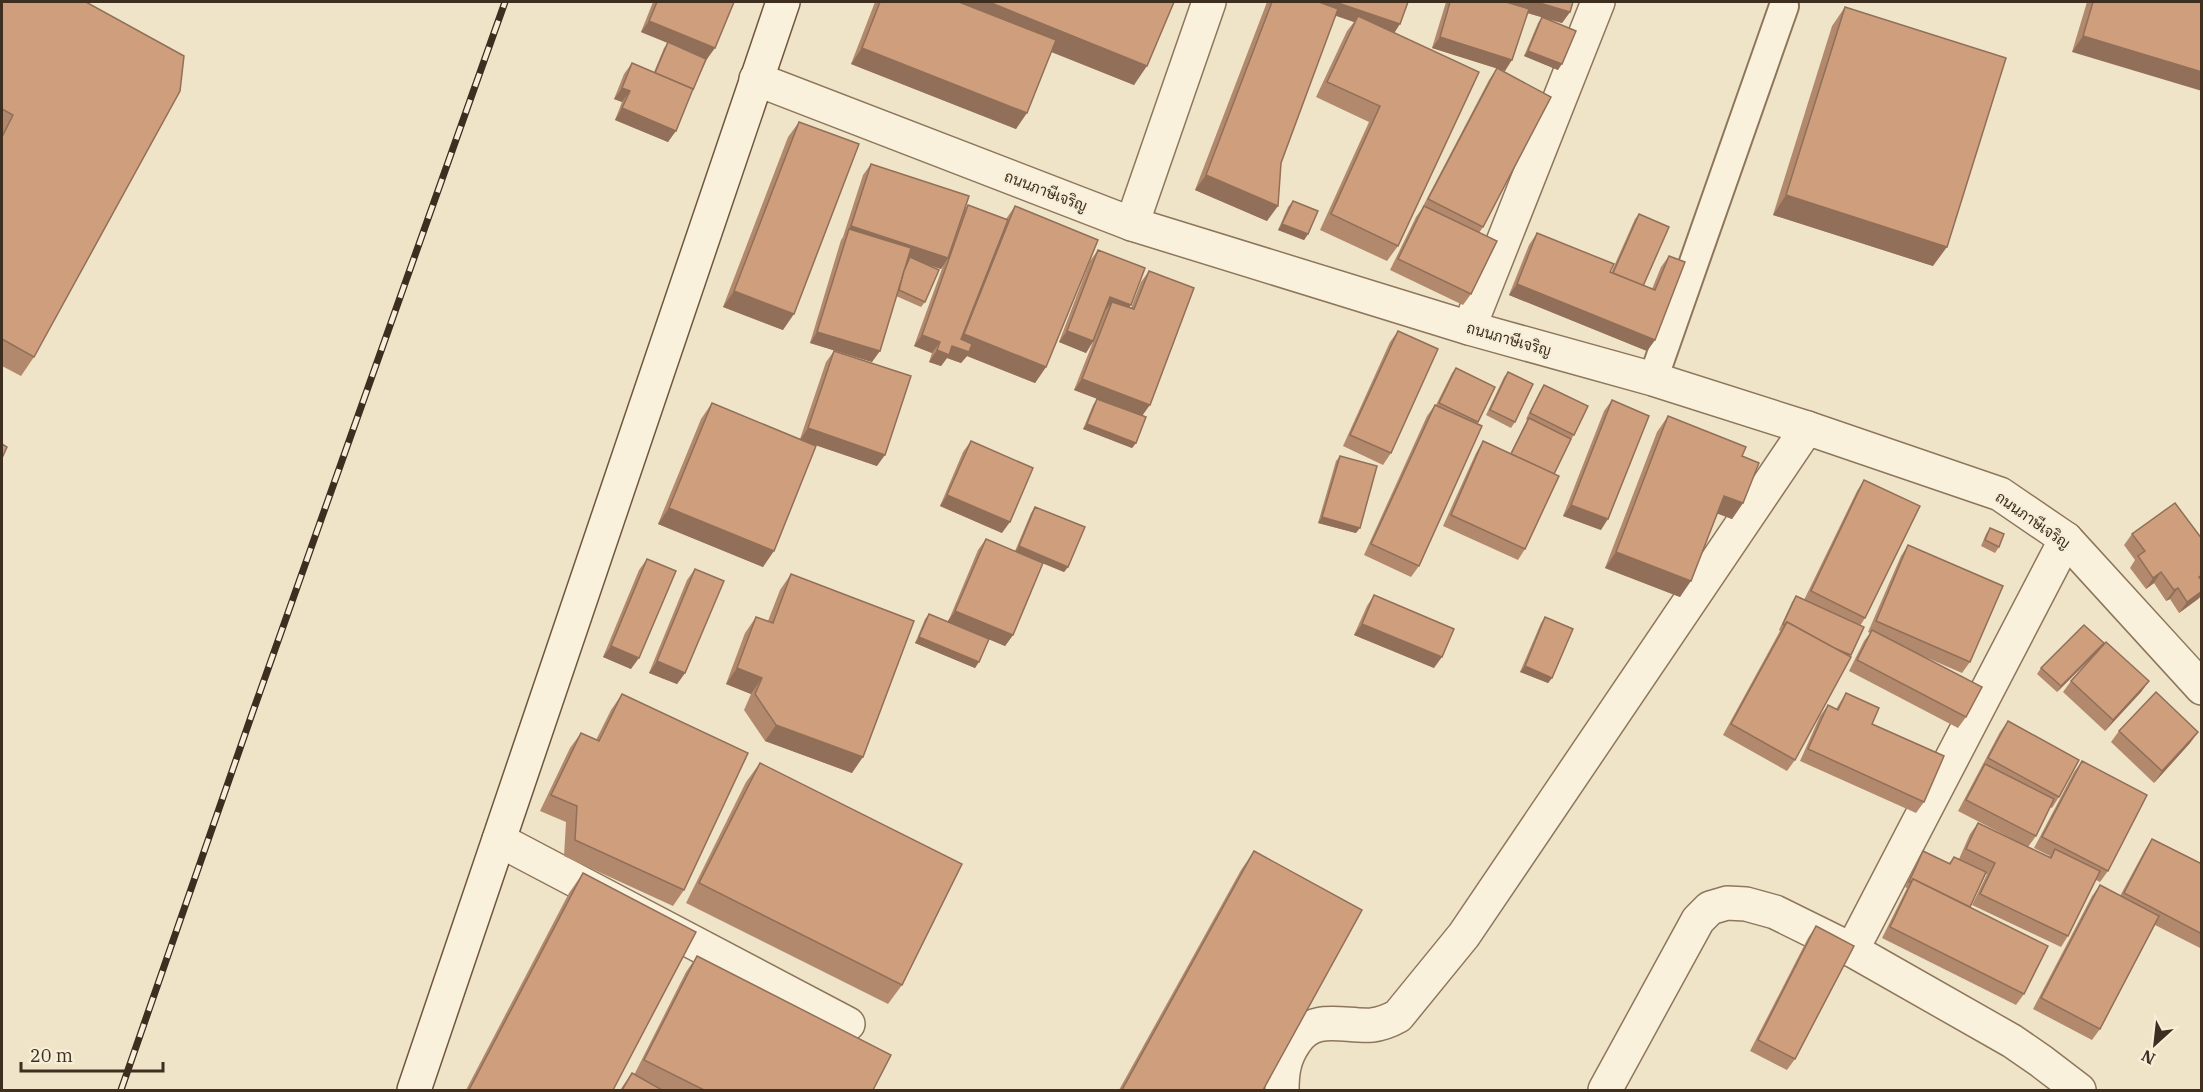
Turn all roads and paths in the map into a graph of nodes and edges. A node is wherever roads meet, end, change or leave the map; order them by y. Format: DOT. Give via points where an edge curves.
graph roads {
  1 [pos="783,2"];
  2 [pos="1209,2"];
  3 [pos="1599,2"];
  4 [pos="1784,6"];
  5 [pos="756,79"];
  6 [pos="1131,224"];
  7 [pos="1469,328"];
  8 [pos="1653,379"];
  9 [pos="1807,428"];
  10 [pos="2066,539"];
  11 [pos="2198,677"];
  12 [pos="499,840"];
  13 [pos="1852,950"];
  14 [pos="848,1024"];
  15 [pos="414,1090"];
  16 [pos="1282,1090"];
  17 [pos="1605,1090"];
  18 [pos="2079,1090"];
  1 -- 5 [label="street"];
  2 -- 6 [label="street"];
  3 -- 7 [label="street"];
  4 -- 8 [label="lane"];
  5 -- 6 [label="street, ถนนภาษีเจริญ"];
  5 -- 12 [label="street"];
  6 -- 7 [label="street, ถนนภาษีเจริญ"];
  7 -- 8 [label="street, ถนนภาษีเจริญ"];
  8 -- 9 [label="street, ถนนภาษีเจริญ"];
  9 -- 10 [label="street, ถนนภาษีเจริญ" via="2000,494"];
  9 -- 16 [label="street" via="1464,935 1398,1016 1370,1025 1316,1025 1302,1033 1286,1059"];
  10 -- 11 [label="street, ถนนภาษีเจริญ"];
  10 -- 13 [label="street"];
  12 -- 14 [label="street"];
  12 -- 15 [label="street"];
  13 -- 17 [label="street" via="1767,909 1736,903 1710,908 1688,937"];
  13 -- 18 [label="street" via="2012,1041"];
}
